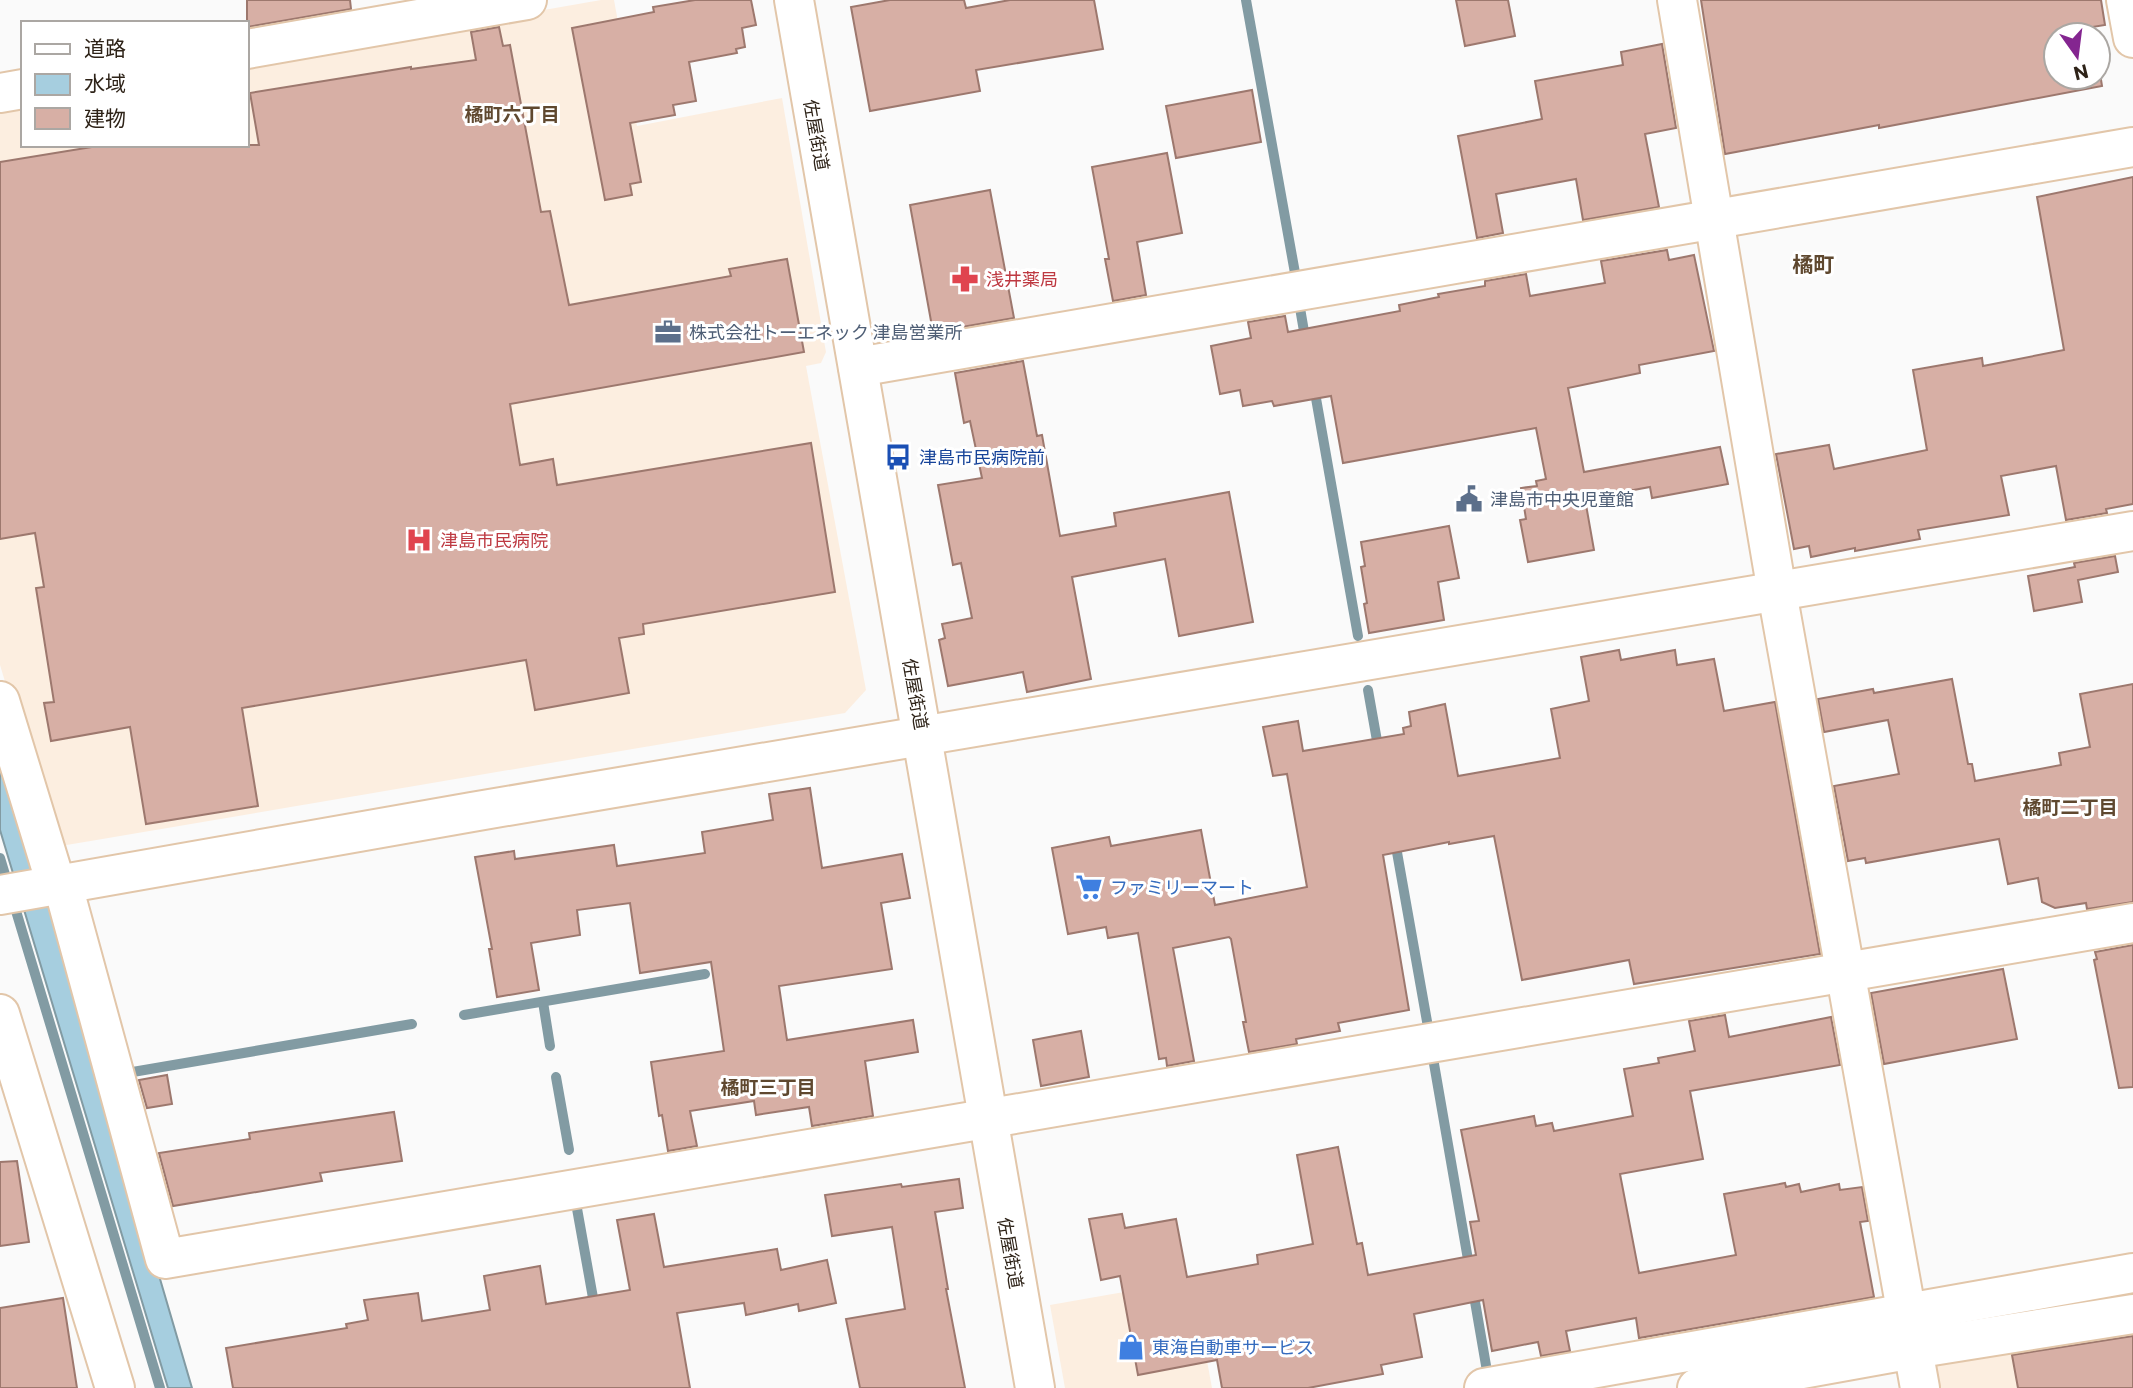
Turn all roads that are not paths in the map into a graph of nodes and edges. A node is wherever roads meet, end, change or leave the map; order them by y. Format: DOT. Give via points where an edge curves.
graph roads {
  1 [pos="527,0"];
  2 [pos="794,0"];
  3 [pos="1677,0"];
  4 [pos="2126,0"];
  5 [pos="2133,38"];
  6 [pos="248,49"];
  7 [pos="21,89"];
  8 [pos="0,93"];
  9 [pos="2133,147"];
  10 [pos="1714,218"];
  11 [pos="858,367"];
  12 [pos="2133,531"];
  13 [pos="1777,592"];
  14 [pos="0,701"];
  15 [pos="923,735"];
  16 [pos="59,883"];
  17 [pos="1,895"];
  18 [pos="2133,923"];
  19 [pos="1845,972"];
  20 [pos="0,1014"];
  21 [pos="987,1118"];
  22 [pos="2133,1273"];
  23 [pos="2133,1314"];
  24 [pos="1910,1331"];
  25 [pos="115,1388"];
  26 [pos="1035,1388"];
  27 [pos="1484,1388"];
  28 [pos="1697,1388"];
  29 [pos="1920,1388"];
  1 -- 6 [label="street"];
  2 -- 11 [label="street, 佐屋街道"];
  3 -- 10 [label="street"];
  4 -- 5 [label="street"];
  7 -- 8 [label="street"];
  9 -- 10 [label="street"];
  10 -- 11 [label="street"];
  10 -- 13 [label="street"];
  11 -- 15 [label="street, 佐屋街道"];
  12 -- 13 [label="street"];
  13 -- 15 [label="street"];
  13 -- 19 [label="street"];
  14 -- 16 [label="street"];
  15 -- 16 [label="street"];
  15 -- 21 [label="street, 佐屋街道"];
  16 -- 17 [label="street"];
  16 -- 21 [label="street" via="164,1259"];
  18 -- 19 [label="street"];
  19 -- 21 [label="street"];
  19 -- 24 [label="street"];
  20 -- 25 [label="street"];
  21 -- 26 [label="street, 佐屋街道"];
  22 -- 24 [label="street"];
  23 -- 24 [label="street"];
  24 -- 27 [label="street"];
  24 -- 28 [label="street"];
  24 -- 29 [label="street"];
}
